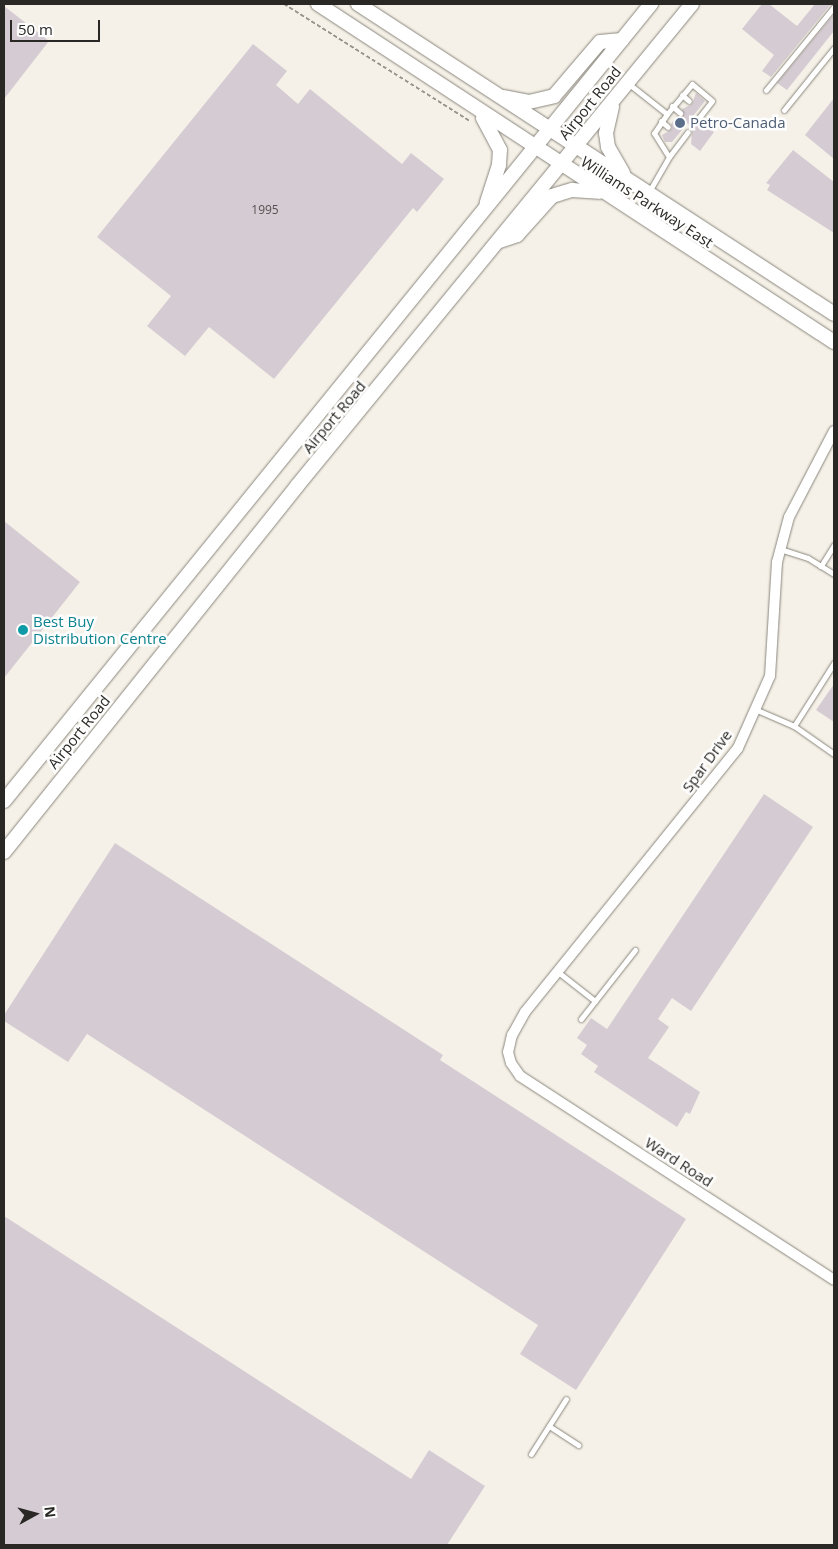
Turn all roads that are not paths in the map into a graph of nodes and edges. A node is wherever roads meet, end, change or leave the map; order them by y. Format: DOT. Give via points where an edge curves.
graph roads {
  1 [pos="318,4"];
  2 [pos="358,4"];
  3 [pos="651,4"];
  4 [pos="692,4"];
  5 [pos="834,7"];
  6 [pos="622,40"];
  7 [pos="834,48"];
  8 [pos="628,83"];
  9 [pos="766,90"];
  10 [pos="492,93"];
  11 [pos="682,95"];
  12 [pos="615,100"];
  13 [pos="689,101"];
  14 [pos="672,106"];
  15 [pos="476,110"];
  16 [pos="784,110"];
  17 [pos="680,113"];
  18 [pos="667,114"];
  19 [pos="698,120"];
  20 [pos="662,121"];
  21 [pos="668,127"];
  22 [pos="550,130"];
  23 [pos="688,132"];
  24 [pos="576,147"];
  25 [pos="535,148"];
  26 [pos="669,157"];
  27 [pos="561,165"];
  28 [pos="630,181"];
  29 [pos="604,193"];
  30 [pos="647,193"];
  31 [pos="484,212"];
  32 [pos="499,241"];
  33 [pos="834,314"];
  34 [pos="834,342"];
  35 [pos="834,431"];
  36 [pos="834,545"];
  37 [pos="780,550"];
  38 [pos="821,566"];
  39 [pos="834,574"];
  40 [pos="834,663"];
  41 [pos="757,710"];
  42 [pos="794,726"];
  43 [pos="834,754"];
  44 [pos="4,801"];
  45 [pos="4,852"];
  46 [pos="635,950"];
  47 [pos="558,972"];
  48 [pos="595,1000"];
  49 [pos="581,1019"];
  50 [pos="511,1064"];
  51 [pos="834,1280"];
  52 [pos="566,1399"];
  53 [pos="549,1426"];
  54 [pos="578,1445"];
  55 [pos="531,1454"];
  1 -- 15 [label="main road, Williams Parkway East"];
  2 -- 10 [label="main road, Williams Parkway East"];
  3 -- 6 [label="main road, Airport Road"];
  4 -- 8 [label="main road, Airport Road"];
  5 -- 9 [label="lane"];
  6 -- 10 [label="main road" via="600,42 562,88 546,99 520,101"];
  6 -- 22 [label="main road, Airport Road"];
  7 -- 16 [label="lane"];
  8 -- 12 [label="main road, Airport Road"];
  8 -- 18 [label="lane"];
  10 -- 22 [label="main road, Williams Parkway East"];
  11 -- 13 [label="lane"];
  11 -- 14 [label="lane"];
  11 -- 19 [label="lane" via="692,84 712,101 701,111"];
  12 -- 24 [label="main road, Airport Road"];
  12 -- 28 [label="main road" via="606,133 608,147 615,164"];
  14 -- 17 [label="lane"];
  14 -- 18 [label="lane"];
  15 -- 25 [label="main road, Williams Parkway East"];
  15 -- 31 [label="main road" via="500,147 499,165"];
  18 -- 20 [label="lane"];
  20 -- 21 [label="lane"];
  20 -- 26 [label="lane" via="654,133"];
  22 -- 24 [label="main road, Williams Parkway East"];
  22 -- 25 [label="main road, Airport Road"];
  23 -- 26 [label="lane" via="680,137"];
  24 -- 27 [label="main road, Airport Road"];
  24 -- 28 [label="main road, Williams Parkway East"];
  25 -- 27 [label="main road, Williams Parkway East"];
  25 -- 31 [label="main road, Airport Road"];
  26 -- 30 [label="lane"];
  27 -- 29 [label="main road, Williams Parkway East"];
  27 -- 32 [label="main road, Airport Road"];
  28 -- 30 [label="main road, Williams Parkway East"];
  29 -- 32 [label="main road" via="583,189 552,196 517,235"];
  29 -- 34 [label="main road, Williams Parkway East"];
  30 -- 33 [label="main road, Williams Parkway East"];
  31 -- 44 [label="main road, Airport Road"];
  32 -- 45 [label="main road, Airport Road" via="297,486"];
  35 -- 37 [label="street, Spar Drive" via="789,517"];
  36 -- 38 [label="lane"];
  37 -- 38 [label="lane" via="808,558"];
  37 -- 41 [label="street, Spar Drive" via="770,676"];
  38 -- 39 [label="lane"];
  40 -- 42 [label="lane"];
  41 -- 42 [label="lane"];
  41 -- 47 [label="street, Spar Drive" via="732,756"];
  42 -- 43 [label="lane"];
  46 -- 48 [label="lane"];
  47 -- 48 [label="lane"];
  47 -- 50 [label="street, Spar Drive" via="525,1012 512,1035 508,1052"];
  48 -- 49 [label="lane"];
  50 -- 51 [label="street, Ward Road" via="520,1076"];
  52 -- 53 [label="lane"];
  53 -- 54 [label="lane"];
  53 -- 55 [label="lane"];
}
